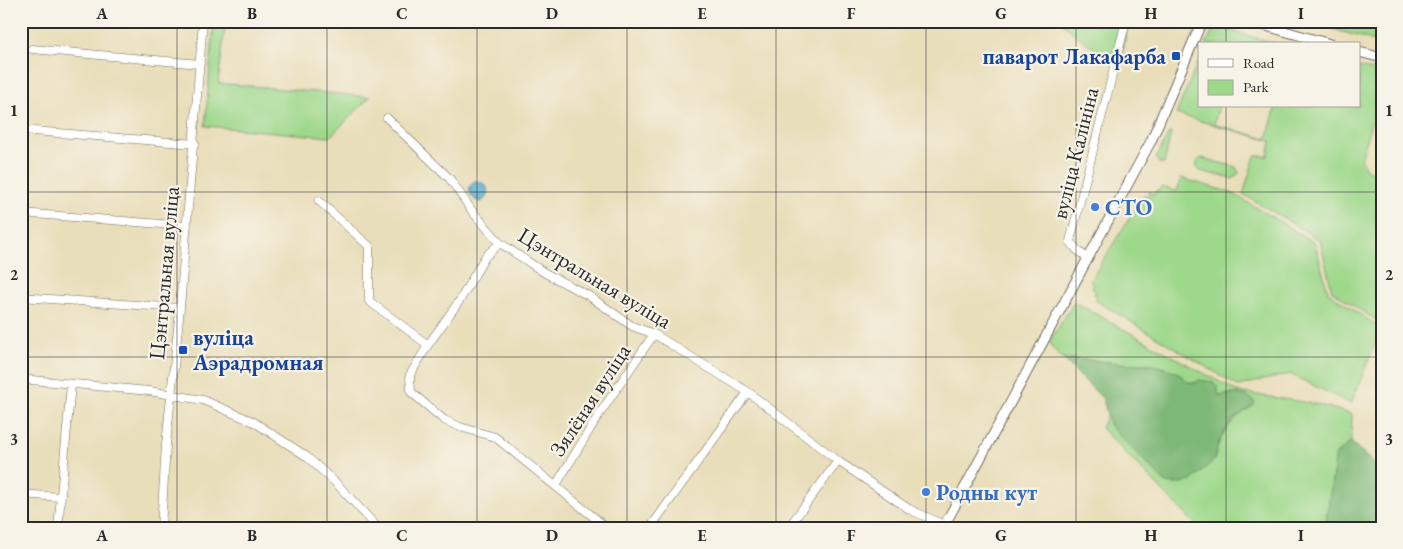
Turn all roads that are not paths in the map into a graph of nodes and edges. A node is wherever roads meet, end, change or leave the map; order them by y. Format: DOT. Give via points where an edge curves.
graph roads {
  1 [pos="203,21"];
  2 [pos="1126,21"];
  3 [pos="1202,21"];
  4 [pos="1253,22"];
  5 [pos="1323,42"];
  6 [pos="32,49"];
  7 [pos="1360,52"];
  8 [pos="1382,58"];
  9 [pos="200,64"];
  10 [pos="387,118"];
  11 [pos="21,130"];
  12 [pos="194,144"];
  13 [pos="319,201"];
  14 [pos="21,213"];
  15 [pos="187,226"];
  16 [pos="500,243"];
  17 [pos="1087,258"];
  18 [pos="21,297"];
  19 [pos="180,308"];
  20 [pos="654,334"];
  21 [pos="428,345"];
  22 [pos="21,379"];
  23 [pos="70,384"];
  24 [pos="748,392"];
  25 [pos="171,395"];
  26 [pos="838,461"];
  27 [pos="556,485"];
  28 [pos="21,494"];
  29 [pos="60,497"];
  30 [pos="371,520"];
  31 [pos="944,526"];
  32 [pos="58,528"];
  33 [pos="161,528"];
  34 [pos="367,528"];
  35 [pos="378,528"];
  36 [pos="606,528"];
  37 [pos="650,528"];
  38 [pos="788,528"];
  1 -- 9 [label="street, Цэнтральная вуліца"];
  2 -- 17 [label="street, вуліца Калініна" via="1070,241"];
  3 -- 17 [label="main road, Цэнтральная вуліца" via="1151,141"];
  4 -- 5 [label="main road"];
  6 -- 9 [label="street"];
  7 -- 8 [label="main road"];
  9 -- 12 [label="street, Цэнтральная вуліца"];
  10 -- 16 [label="street" via="450,179"];
  11 -- 12 [label="street"];
  12 -- 15 [label="street, Цэнтральная вуліца"];
  13 -- 21 [label="street" via="369,246 369,301"];
  14 -- 15 [label="street"];
  15 -- 19 [label="street, Цэнтральная вуліца"];
  16 -- 20 [label="street, Цэнтральная вуліца" via="545,273 589,296 632,326"];
  16 -- 21 [label="street, Цэнтральная вуліца" via="485,257"];
  17 -- 31 [label="main road, Цэнтральная вуліца"];
  18 -- 19 [label="street"];
  19 -- 25 [label="street, Цэнтральная вуліца"];
  20 -- 24 [label="street, Цэнтральная вуліца"];
  20 -- 27 [label="street, Зялёная вуліца"];
  21 -- 27 [label="street, Цэнтральная вуліца" via="410,375 412,392 444,420 495,438"];
  22 -- 23 [label="street"];
  23 -- 25 [label="street"];
  23 -- 29 [label="street"];
  24 -- 26 [label="street, Цэнтральная вуліца"];
  24 -- 37 [label="street"];
  25 -- 30 [label="street" via="203,400 254,422 306,456"];
  25 -- 33 [label="street, Цэнтральная вуліца"];
  26 -- 31 [label="street, Цэнтральная вуліца" via="909,509"];
  26 -- 38 [label="street"];
  27 -- 36 [label="street, Цэнтральная вуліца"];
  28 -- 29 [label="street"];
  29 -- 32 [label="street"];
  30 -- 34 [label="street"];
  30 -- 35 [label="street"];
}
